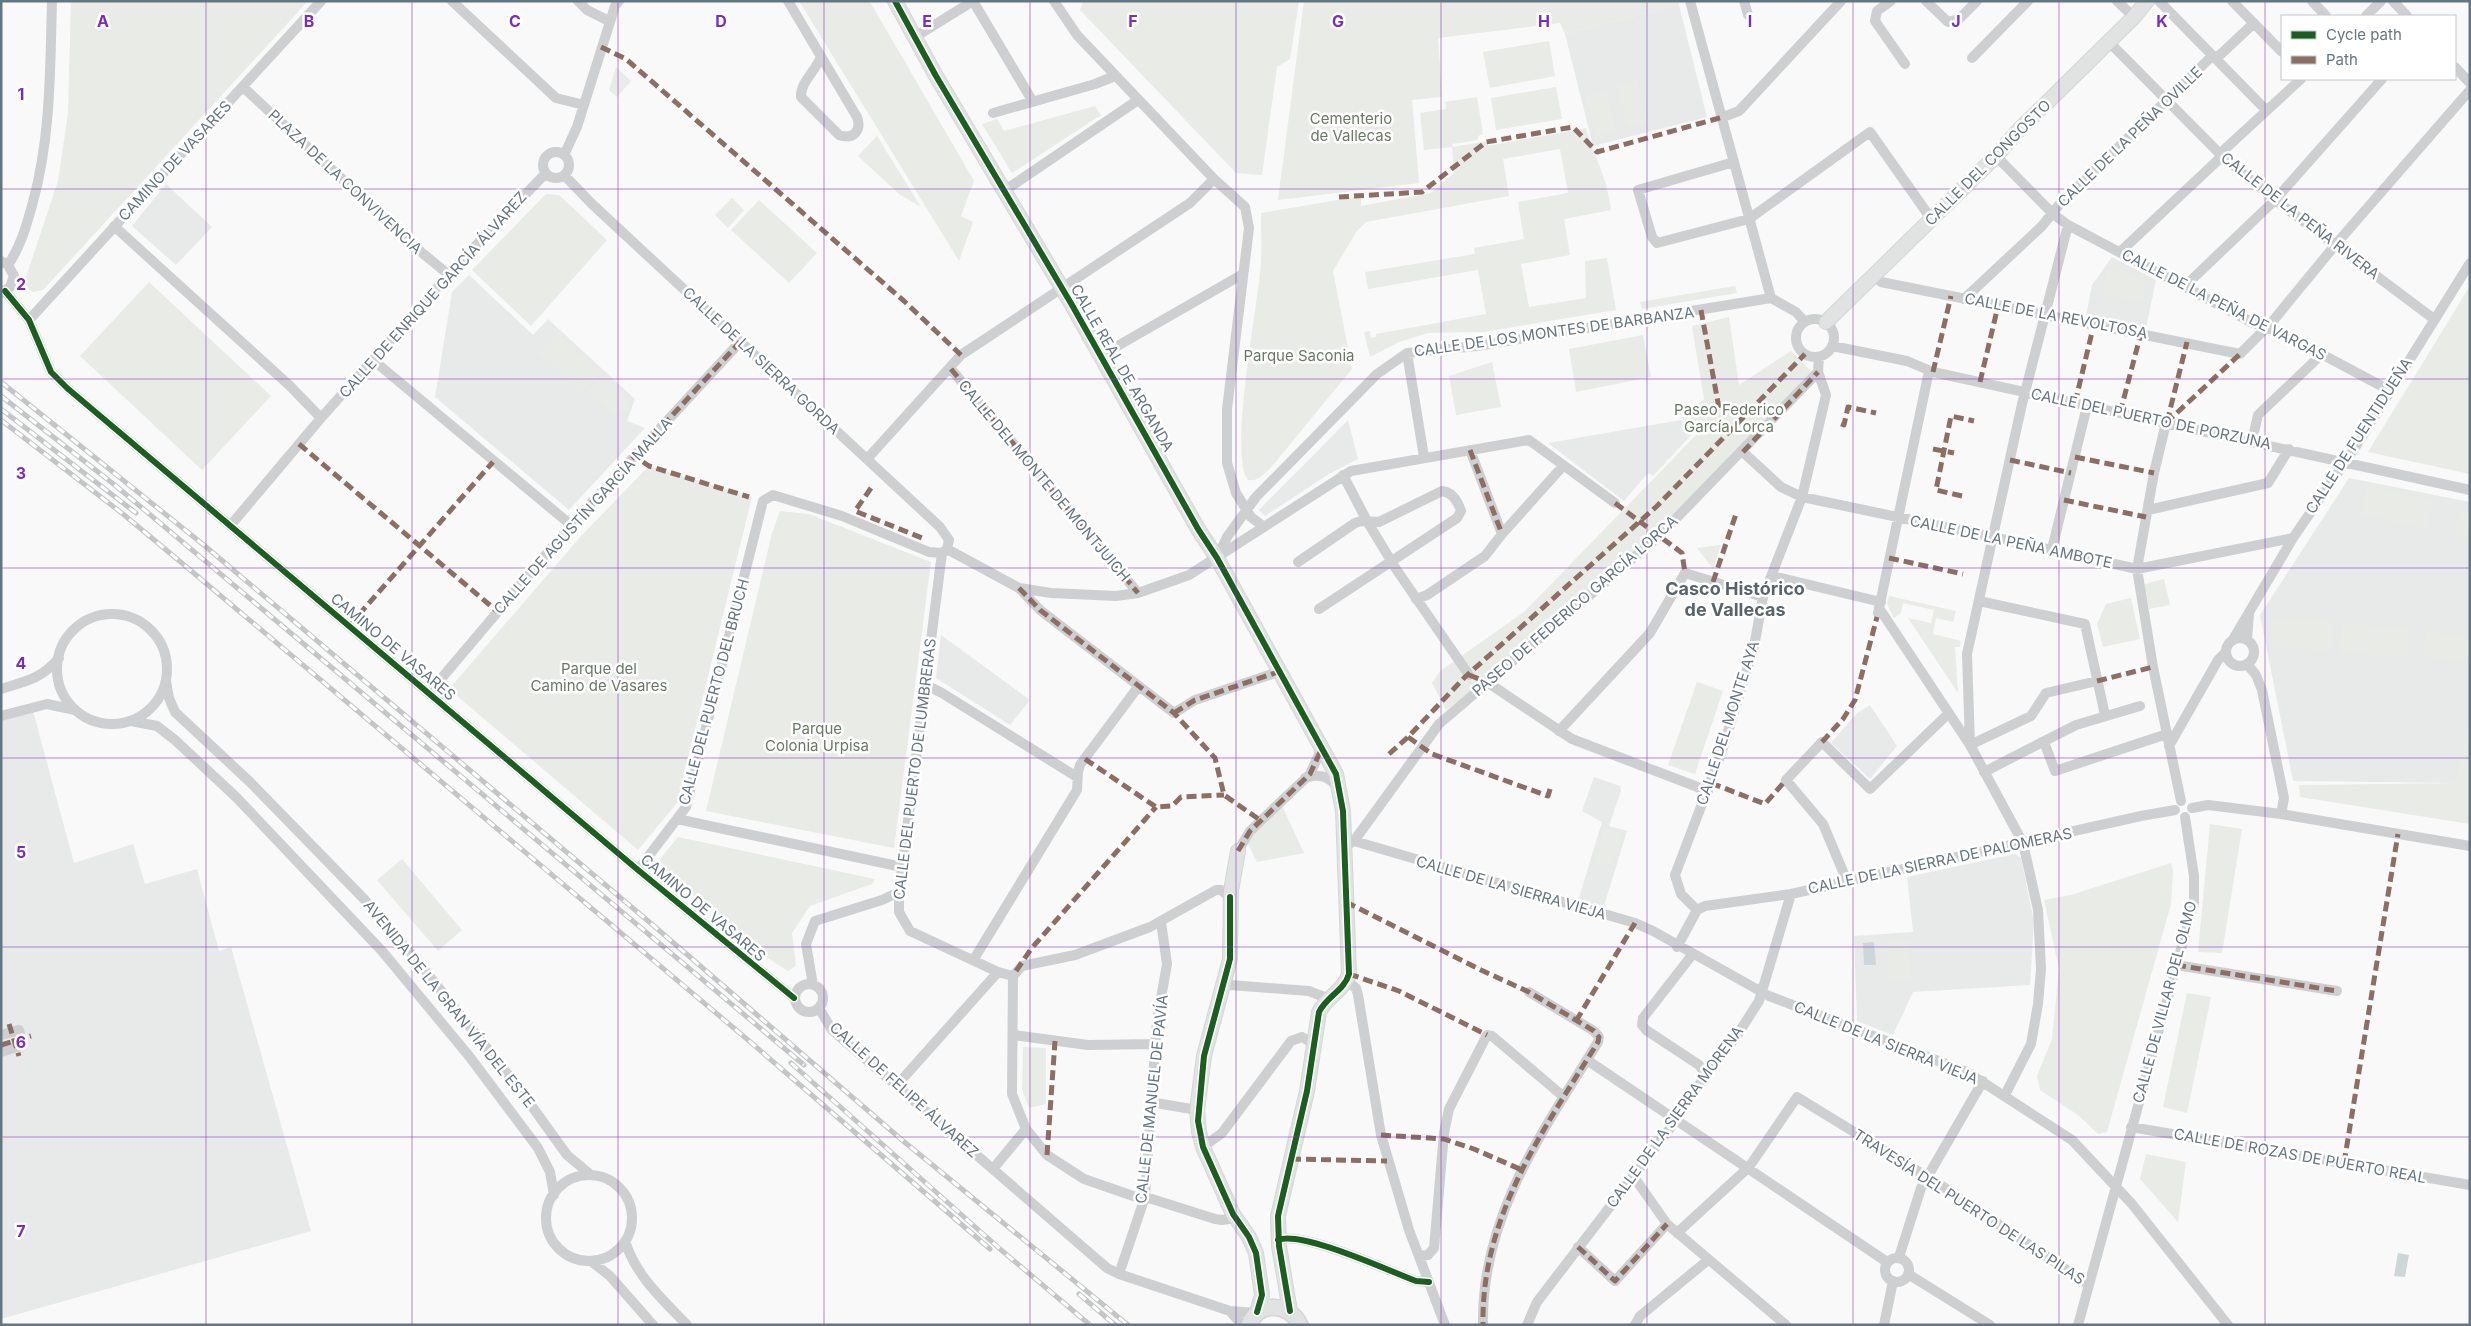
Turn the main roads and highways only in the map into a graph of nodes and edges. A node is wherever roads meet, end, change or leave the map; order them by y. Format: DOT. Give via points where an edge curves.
graph roads {
  1 [pos="1254,1317"];
  2 [pos="1300,1320"];
  1 -- 2 [label="main road" via="1274,1306"];
}
